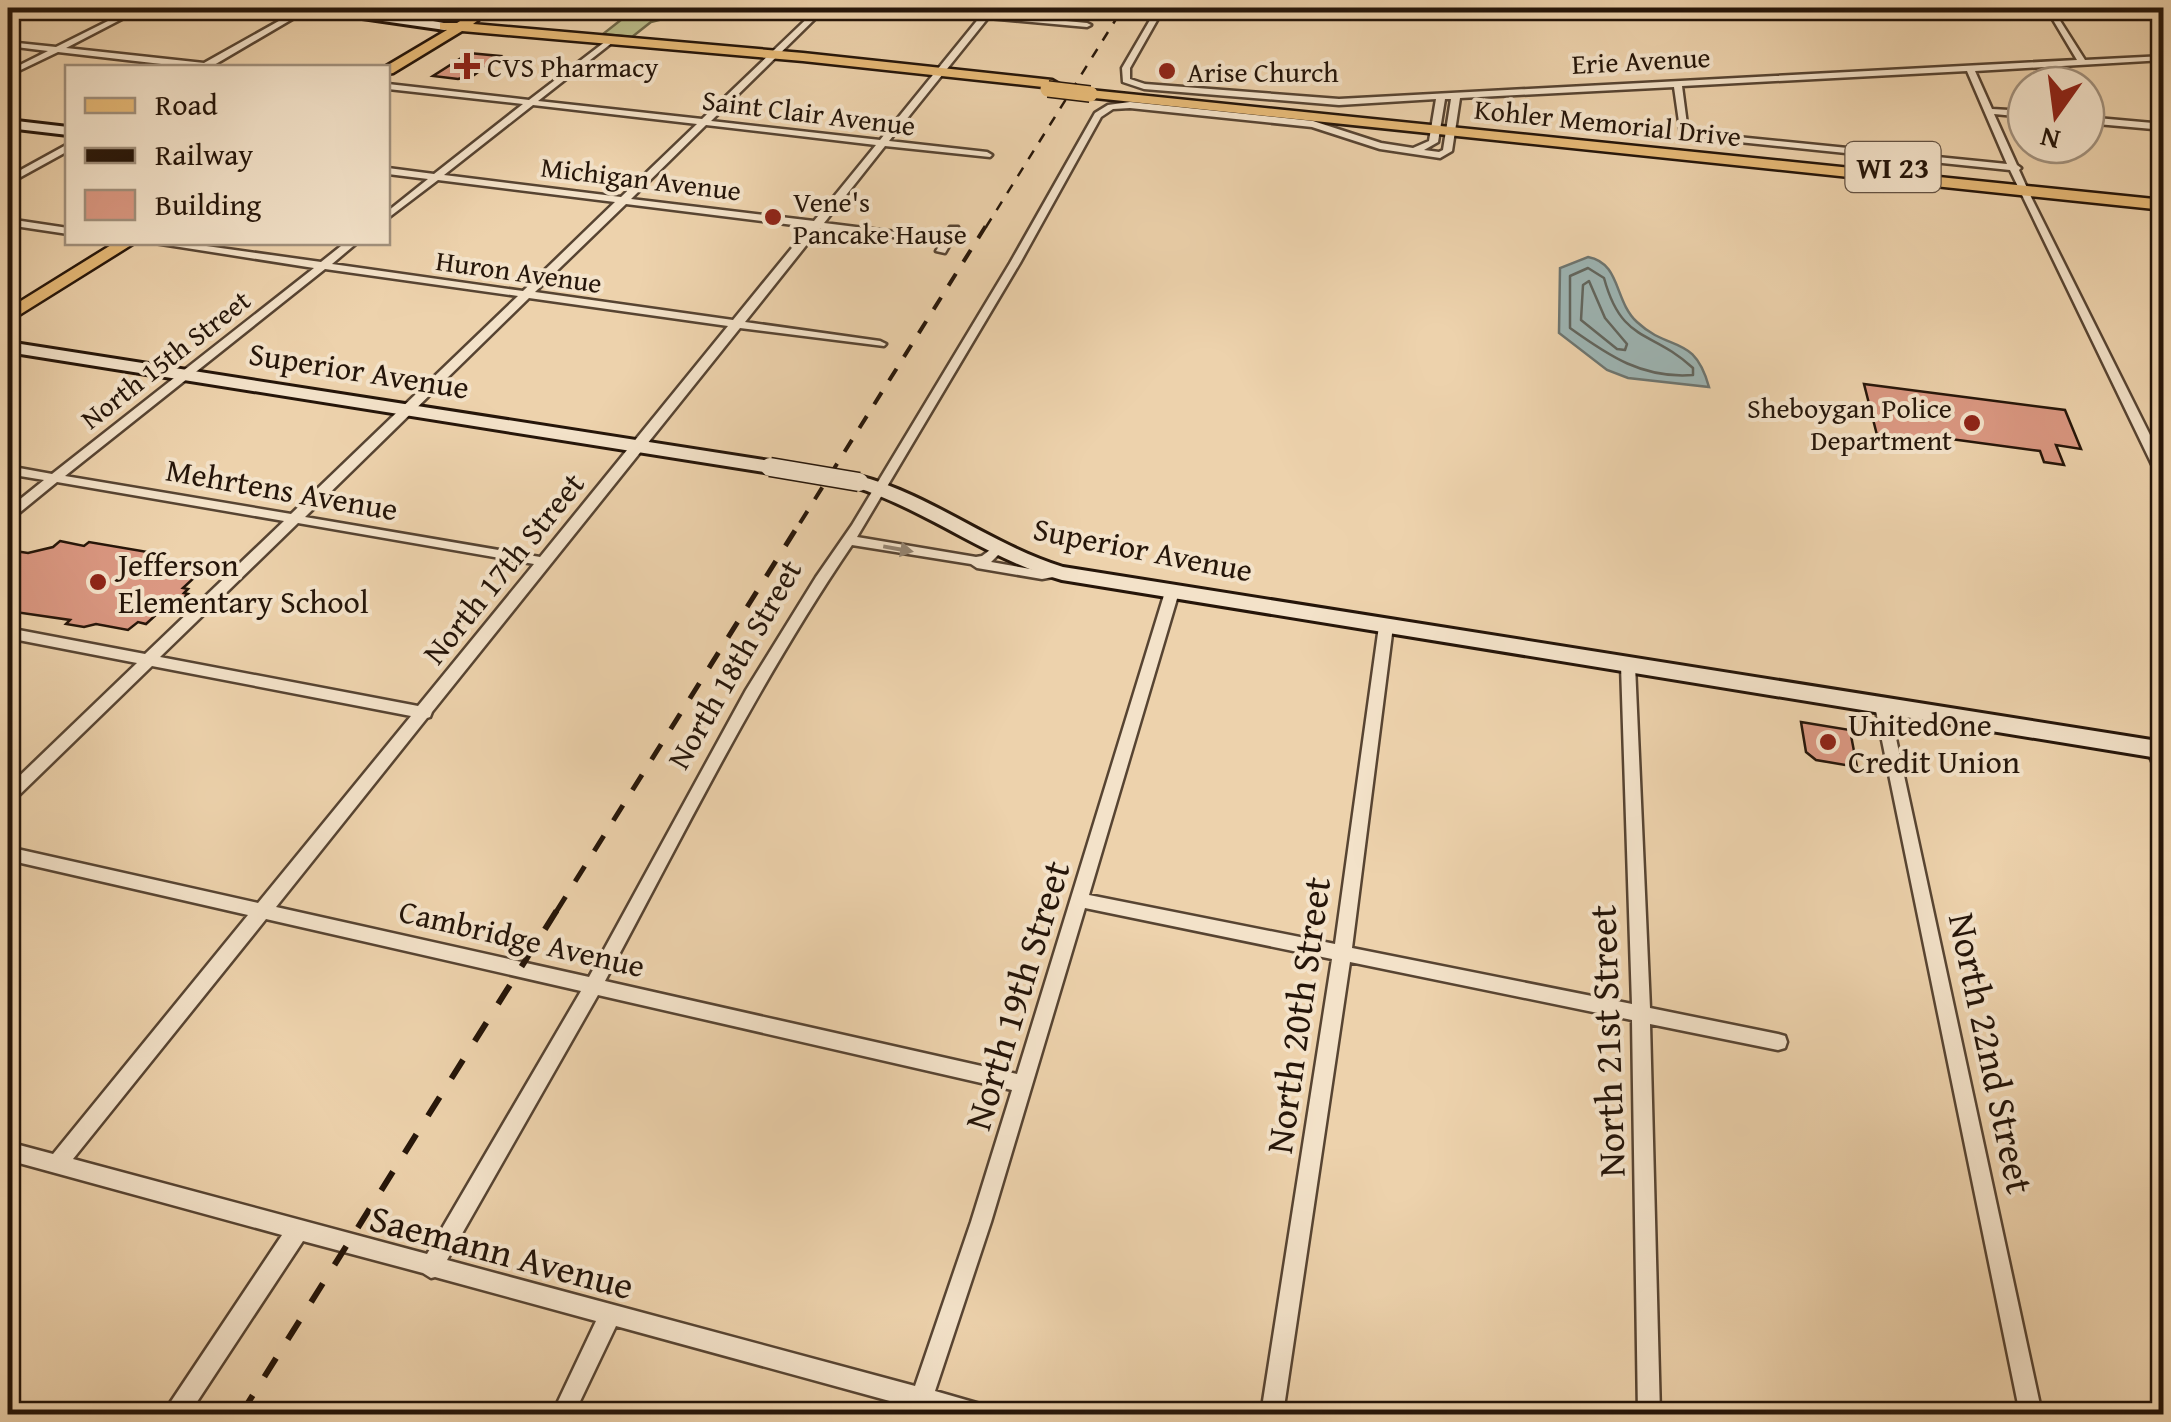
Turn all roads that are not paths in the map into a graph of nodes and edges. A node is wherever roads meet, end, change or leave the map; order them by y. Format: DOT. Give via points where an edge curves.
graph roads {
  1 [pos="139,8"];
  2 [pos="304,8"];
  3 [pos="488,8"];
  4 [pos="578,8"];
  5 [pos="653,8"];
  6 [pos="822,8"];
  7 [pos="905,8"];
  8 [pos="1160,8"];
  9 [pos="2049,8"];
  10 [pos="989,11"];
  11 [pos="396,18"];
  12 [pos="420,18"];
  13 [pos="462,19"];
  14 [pos="1087,24"];
  15 [pos="610,40"];
  16 [pos="8,44"];
  17 [pos="57,49"];
  18 [pos="770,56"];
  19 [pos="2164,58"];
  20 [pos="2083,62"];
  21 [pos="196,65"];
  22 [pos="207,65"];
  23 [pos="1970,68"];
  24 [pos="390,69"];
  25 [pos="8,74"];
  26 [pos="938,75"];
  27 [pos="1678,84"];
  28 [pos="390,86"];
  29 [pos="1456,95"];
  30 [pos="1441,96"];
  31 [pos="530,103"];
  32 [pos="1990,111"];
  33 [pos="2006,112"];
  34 [pos="703,122"];
  35 [pos="2106,122"];
  36 [pos="8,124"];
  37 [pos="1443,126"];
  38 [pos="2164,128"];
  39 [pos="65,131"];
  40 [pos="884,143"];
  41 [pos="65,149"];
  42 [pos="1412,151"];
  43 [pos="987,154"];
  44 [pos="390,171"];
  45 [pos="436,177"];
  46 [pos="2020,180"];
  47 [pos="8,181"];
  48 [pos="2164,194"];
  49 [pos="622,200"];
  50 [pos="2164,205"];
  51 [pos="390,213"];
  52 [pos="8,222"];
  53 [pos="817,225"];
  54 [pos="954,229"];
  55 [pos="65,230"];
  56 [pos="123,245"];
  57 [pos="174,245"];
  58 [pos="349,245"];
  59 [pos="323,266"];
  60 [pos="58,288"];
  61 [pos="525,294"];
  62 [pos="8,317"];
  63 [pos="738,324"];
  64 [pos="8,330"];
  65 [pos="880,344"];
  66 [pos="8,347"];
  67 [pos="185,375"];
  68 [pos="408,411"];
  69 [pos="639,447"];
  70 [pos="8,470"];
  71 [pos="2164,477"];
  72 [pos="54,478"];
  73 [pos="870,485"];
  74 [pos="8,515"];
  75 [pos="296,519"];
  76 [pos="847,540"];
  77 [pos="998,548"];
  78 [pos="948,558"];
  79 [pos="547,562"];
  80 [pos="1059,572"];
  81 [pos="1172,592"];
  82 [pos="1386,626"];
  83 [pos="8,633"];
  84 [pos="148,660"];
  85 [pos="1628,665"];
  86 [pos="1882,706"];
  87 [pos="424,713"];
  88 [pos="2161,757"];
  89 [pos="8,796"];
  90 [pos="8,853"];
  91 [pos="1080,900"];
  92 [pos="265,911"];
  93 [pos="1342,954"];
  94 [pos="594,985"];
  95 [pos="1641,1014"];
  96 [pos="1778,1042"];
  97 [pos="1024,1084"];
  98 [pos="8,1151"];
  99 [pos="58,1164"];
  100 [pos="297,1230"];
  101 [pos="431,1268"];
  102 [pos="609,1316"];
  103 [pos="919,1406"];
  104 [pos="176,1414"];
  105 [pos="563,1414"];
  106 [pos="980,1414"];
  107 [pos="1272,1414"];
  108 [pos="1649,1414"];
  109 [pos="2032,1414"];
  1 -- 17 [label="street"];
  2 -- 11 [label="street"];
  2 -- 22 [label="street"];
  3 -- 13 [label="main road"];
  4 -- 5 [label="street"];
  6 -- 18 [label="street"];
  7 -- 10 [label="street"];
  8 -- 30 [label="street, Erie Avenue" via="1124,78 1144,86 1307,101"];
  9 -- 20 [label="street"];
  10 -- 14 [label="street"];
  10 -- 26 [label="street, North 17th Street"];
  11 -- 12 [label="street"];
  11 -- 13 [label="street"];
  12 -- 13 [label="street"];
  12 -- 13 [label="street"];
  13 -- 15 [label="main road, WI 23"];
  13 -- 24 [label="main road"];
  15 -- 18 [label="main road, WI 23"];
  15 -- 31 [label="street"];
  16 -- 17 [label="street"];
  17 -- 21 [label="street"];
  17 -- 25 [label="street"];
  18 -- 26 [label="main road, WI 23"];
  18 -- 34 [label="street"];
  19 -- 20 [label="street, Erie Avenue"];
  20 -- 23 [label="street, Erie Avenue"];
  23 -- 27 [label="street, Erie Avenue"];
  23 -- 32 [label="street"];
  26 -- 37 [label="main road, Kohler Memorial Drive / WI 23, bridge"];
  26 -- 40 [label="street, North 17th Street"];
  27 -- 29 [label="street, Erie Avenue"];
  27 -- 46 [label="street" via="1684,134"];
  28 -- 31 [label="street, Saint Clair Avenue"];
  29 -- 30 [label="street, Erie Avenue"];
  29 -- 37 [label="street"];
  30 -- 37 [label="street"];
  31 -- 34 [label="street, Saint Clair Avenue"];
  31 -- 45 [label="street"];
  32 -- 33 [label="street"];
  32 -- 46 [label="street"];
  34 -- 40 [label="street, Saint Clair Avenue"];
  34 -- 49 [label="street"];
  35 -- 38 [label="street"];
  36 -- 39 [label="street"];
  37 -- 42 [label="street" via="1432,145"];
  37 -- 42 [label="street" via="1445,154"];
  37 -- 46 [label="main road, Kohler Memorial Drive / WI 23"];
  40 -- 43 [label="street, Saint Clair Avenue"];
  40 -- 53 [label="street, North 17th Street"];
  41 -- 47 [label="street"];
  42 -- 73 [label="street, North 18th Street" via="1312,124 1130,106 1096,116 1015,263"];
  44 -- 45 [label="street, Michigan Avenue"];
  45 -- 49 [label="street, Michigan Avenue"];
  45 -- 51 [label="street"];
  46 -- 48 [label="main road, Kohler Memorial Drive / WI 23"];
  46 -- 50 [label="main road, Kohler Memorial Drive / WI 23"];
  46 -- 71 [label="street"];
  49 -- 53 [label="street, Michigan Avenue"];
  49 -- 61 [label="street"];
  52 -- 55 [label="street"];
  53 -- 54 [label="street, Michigan Avenue" via="944,246"];
  53 -- 63 [label="street, North 17th Street"];
  56 -- 60 [label="main road"];
  57 -- 59 [label="street, Huron Avenue"];
  58 -- 59 [label="street, North 15th Street"];
  59 -- 61 [label="street, Huron Avenue"];
  59 -- 67 [label="street, North 15th Street"];
  60 -- 62 [label="main road"];
  60 -- 64 [label="main road"];
  61 -- 63 [label="street, Huron Avenue"];
  61 -- 68 [label="street"];
  63 -- 65 [label="street, Huron Avenue"];
  63 -- 69 [label="street, North 17th Street"];
  66 -- 67 [label="street, Superior Avenue"];
  67 -- 68 [label="street, Superior Avenue"];
  67 -- 72 [label="street, North 15th Street"];
  68 -- 69 [label="street, Superior Avenue"];
  68 -- 75 [label="street"];
  69 -- 73 [label="street, Superior Avenue, bridge"];
  69 -- 79 [label="street, North 17th Street"];
  70 -- 72 [label="street, Mehrtens Avenue"];
  72 -- 74 [label="street, North 15th Street"];
  72 -- 75 [label="street, Mehrtens Avenue"];
  73 -- 76 [label="street, North 18th Street"];
  73 -- 77 [label="street, Superior Avenue" via="930,507"];
  75 -- 79 [label="street, Mehrtens Avenue"];
  75 -- 84 [label="street"];
  76 -- 78 [label="street, one-way"];
  76 -- 94 [label="street, North 18th Street" via="699,788"];
  77 -- 78 [label="street" via="980,561"];
  77 -- 80 [label="street, Superior Avenue"];
  78 -- 80 [label="street" via="1042,575"];
  79 -- 87 [label="street, North 17th Street"];
  80 -- 81 [label="street, Superior Avenue"];
  81 -- 82 [label="street, Superior Avenue"];
  81 -- 91 [label="street, North 19th Street"];
  82 -- 85 [label="street, Superior Avenue"];
  82 -- 93 [label="street, North 20th Street"];
  83 -- 84 [label="street"];
  84 -- 87 [label="street"];
  84 -- 89 [label="street"];
  85 -- 86 [label="street, Superior Avenue"];
  85 -- 95 [label="street, North 21st Street"];
  86 -- 88 [label="street, Superior Avenue"];
  86 -- 109 [label="street, North 22nd Street"];
  87 -- 92 [label="street, North 17th Street"];
  90 -- 92 [label="street, Cambridge Avenue"];
  91 -- 93 [label="street"];
  91 -- 97 [label="street, North 19th Street"];
  92 -- 94 [label="street, Cambridge Avenue"];
  92 -- 99 [label="street, North 17th Street"];
  93 -- 95 [label="street"];
  93 -- 107 [label="street, North 20th Street"];
  94 -- 97 [label="street, Cambridge Avenue"];
  94 -- 101 [label="street, North 18th Street"];
  95 -- 96 [label="street"];
  95 -- 108 [label="street, North 21st Street"];
  97 -- 103 [label="street, North 19th Street"];
  98 -- 99 [label="street, Saemann Avenue"];
  99 -- 100 [label="street, Saemann Avenue"];
  100 -- 101 [label="street, Saemann Avenue"];
  100 -- 104 [label="street"];
  101 -- 102 [label="street, Saemann Avenue"];
  102 -- 103 [label="street, Saemann Avenue"];
  102 -- 105 [label="street"];
  103 -- 106 [label="street, Saemann Avenue"];
}
